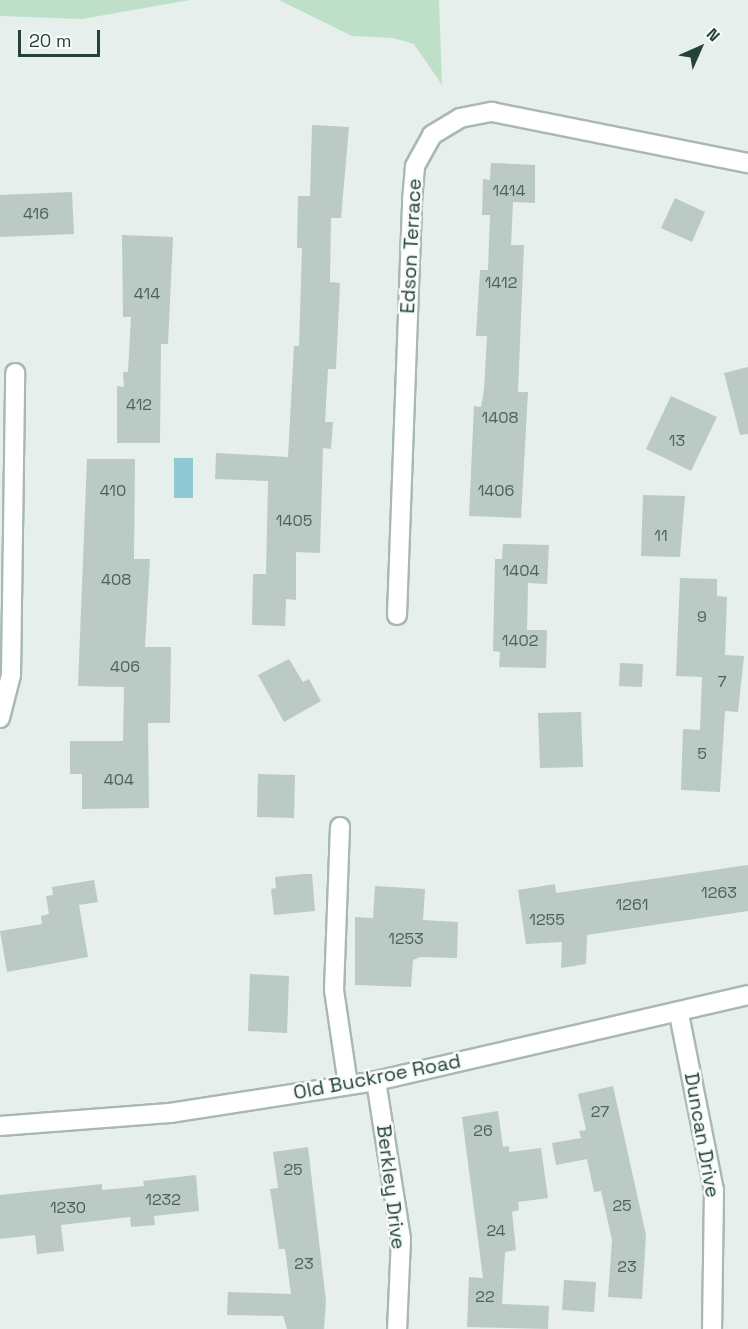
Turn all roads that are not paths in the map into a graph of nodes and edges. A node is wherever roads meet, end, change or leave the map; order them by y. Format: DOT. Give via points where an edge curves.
graph roads {
  1 [pos="748,163"];
  2 [pos="15,373"];
  3 [pos="398,615"];
  4 [pos="0,718"];
  5 [pos="340,827"];
  6 [pos="748,996"];
  7 [pos="679,1014"];
  8 [pos="376,1081"];
  9 [pos="348,1085"];
  10 [pos="0,1126"];
  11 [pos="397,1329"];
  12 [pos="712,1329"];
  1 -- 3 [label="street, Edson Terrace" via="492,112 460,118 432,135 415,166 412,201"];
  2 -- 4 [label="street" via="10,675"];
  5 -- 9 [label="street" via="334,990"];
  6 -- 7 [label="street, Old Buckroe Road"];
  7 -- 8 [label="street, Old Buckroe Road"];
  7 -- 12 [label="street, Duncan Drive" via="714,1190"];
  8 -- 9 [label="street, Old Buckroe Road"];
  8 -- 11 [label="street, Berkley Drive" via="401,1239"];
  9 -- 10 [label="street, Old Buckroe Road" via="170,1113"];
}
